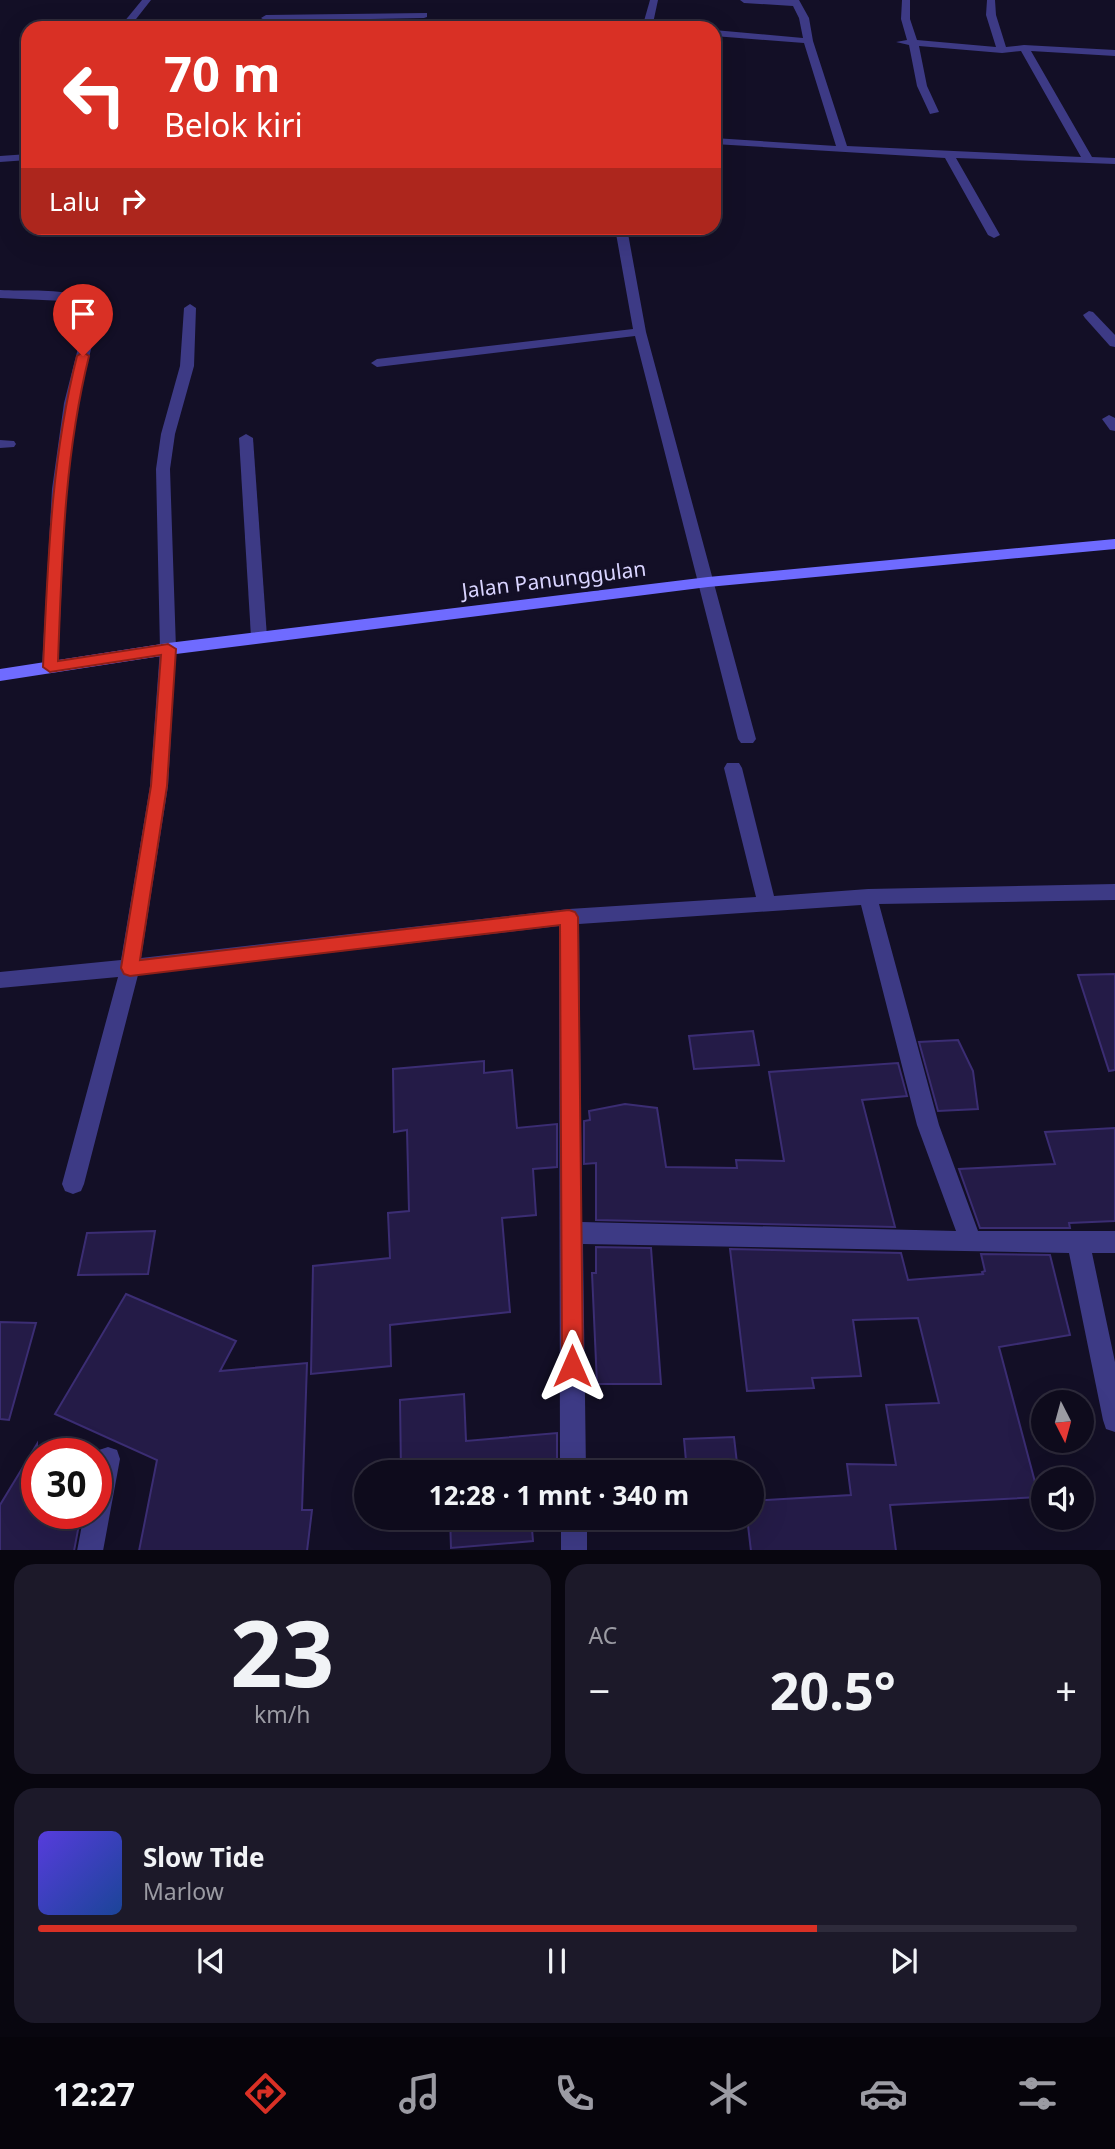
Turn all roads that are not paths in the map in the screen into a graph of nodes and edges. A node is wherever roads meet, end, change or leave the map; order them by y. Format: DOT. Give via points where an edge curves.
graph roads {
  1 [pos="147,0"];
  2 [pos="654,0"];
  3 [pos="744,0"];
  4 [pos="906,0"];
  5 [pos="991,0"];
  6 [pos="795,1"];
  7 [pos="338,16"];
  8 [pos="266,18"];
  9 [pos="130,21"];
  10 [pos="338,21"];
  11 [pos="427,21"];
  12 [pos="649,21"];
  13 [pos="721,34"];
  14 [pos="808,41"];
  15 [pos="901,42"];
  16 [pos="914,43"];
  17 [pos="1024,48"];
  18 [pos="1002,50"];
  19 [pos="1115,53"];
  20 [pos="934,113"];
  21 [pos="721,141"];
  22 [pos="842,149"];
  23 [pos="949,155"];
  24 [pos="21,158"];
  25 [pos="0,159"];
  26 [pos="1089,160"];
  27 [pos="1115,161"];
  28 [pos="622,235"];
  29 [pos="994,235"];
  30 [pos="0,294"];
  31 [pos="190,308"];
  32 [pos="1089,315"];
  33 [pos="640,332"];
  34 [pos="1115,342"];
  35 [pos="377,363"];
  36 [pos="246,438"];
  37 [pos="1115,544"];
  38 [pos="708,582"];
  39 [pos="260,637"];
  40 [pos="168,649"];
  41 [pos="50,667"];
  42 [pos="0,675"];
  43 [pos="747,739"];
  44 [pos="733,768"];
  45 [pos="1115,892"];
  46 [pos="868,897"];
  47 [pos="767,904"];
  48 [pos="569,917"];
  49 [pos="130,968"];
  50 [pos="0,980"];
  51 [pos="73,1184"];
  52 [pos="571,1233"];
  53 [pos="971,1242"];
  54 [pos="1115,1242"];
  55 [pos="1079,1244"];
  56 [pos="1115,1420"];
  57 [pos="573,1460"];
  58 [pos="94,1529"];
  59 [pos="574,1530"];
  60 [pos="90,1550"];
  61 [pos="574,1550"];
  1 -- 9 [label="street"];
  2 -- 12 [label="street"];
  3 -- 6 [label="street"];
  4 -- 16 [label="street" via="904,21"];
  5 -- 18 [label="street"];
  6 -- 14 [label="street"];
  7 -- 8 [label="street"];
  7 -- 10 [label="street"];
  7 -- 11 [label="street" via="424,11"];
  13 -- 14 [label="street"];
  14 -- 22 [label="street"];
  15 -- 16 [label="street"];
  16 -- 18 [label="street"];
  16 -- 20 [label="street" via="918,76"];
  17 -- 18 [label="street"];
  17 -- 19 [label="street"];
  17 -- 26 [label="street"];
  21 -- 22 [label="street"];
  22 -- 23 [label="street"];
  23 -- 26 [label="street"];
  23 -- 29 [label="street"];
  24 -- 25 [label="street"];
  26 -- 27 [label="street"];
  28 -- 33 [label="street"];
  30 -- 41 [label="street" via="88,301 95,309 71,403 59,489"];
  31 -- 40 [label="street" via="187,366 167,435 163,469"];
  32 -- 34 [label="street"];
  33 -- 35 [label="street"];
  33 -- 38 [label="street"];
  36 -- 39 [label="street"];
  37 -- 38 [label="main road, Jalan Panunggulan"];
  38 -- 39 [label="main road, Jalan Panunggulan"];
  38 -- 43 [label="street"];
  39 -- 40 [label="main road, Jalan Panunggulan"];
  40 -- 41 [label="main road, Jalan Panunggulan"];
  40 -- 49 [label="street" via="159,786"];
  41 -- 42 [label="main road, Jalan Panunggulan"];
  44 -- 47 [label="street"];
  45 -- 46 [label="street"];
  46 -- 47 [label="street"];
  46 -- 53 [label="street" via="928,1125"];
  47 -- 48 [label="street"];
  48 -- 49 [label="street"];
  48 -- 52 [label="street"];
  49 -- 50 [label="street"];
  49 -- 51 [label="street"];
  52 -- 53 [label="street"];
  52 -- 57 [label="street"];
  53 -- 55 [label="street"];
  54 -- 55 [label="street"];
  55 -- 56 [label="street"];
  58 -- 60 [label="street"];
  59 -- 61 [label="street"];
}
